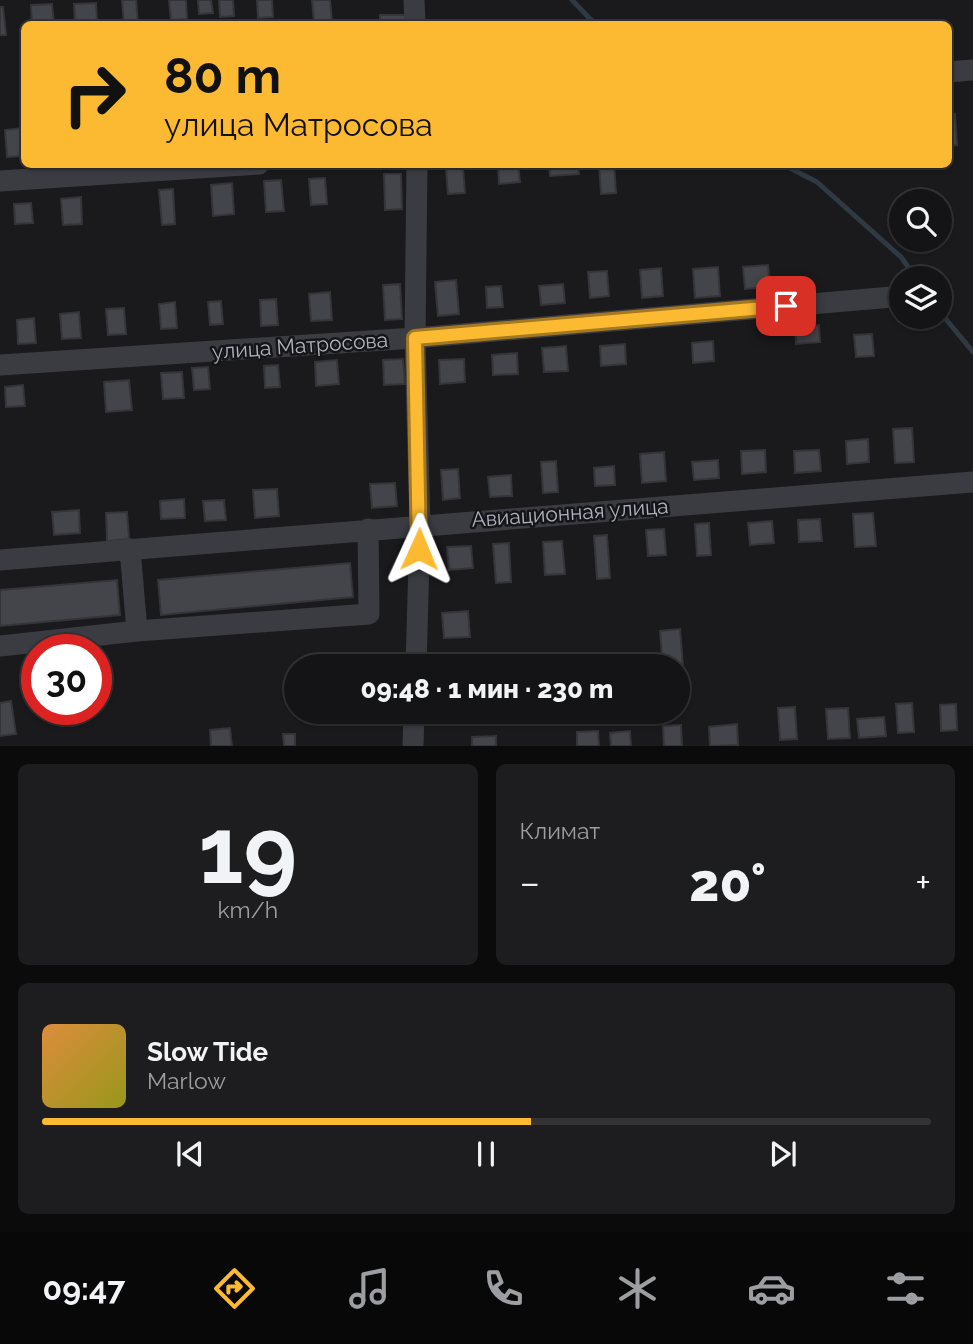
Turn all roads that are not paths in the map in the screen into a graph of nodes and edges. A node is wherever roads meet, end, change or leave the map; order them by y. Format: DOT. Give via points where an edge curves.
graph roads {
  1 [pos="414,0"];
  2 [pos="415,21"];
  3 [pos="973,70"];
  4 [pos="952,72"];
  5 [pos="198,168"];
  6 [pos="417,168"];
  7 [pos="0,181"];
  8 [pos="889,297"];
  9 [pos="415,338"];
  10 [pos="0,365"];
  11 [pos="973,482"];
  12 [pos="420,525"];
  13 [pos="368,529"];
  14 [pos="130,549"];
  15 [pos="0,560"];
  16 [pos="137,631"];
  17 [pos="0,646"];
  18 [pos="416,654"];
  19 [pos="414,724"];
  20 [pos="413,746"];
  1 -- 2 [label="street"];
  3 -- 4 [label="street"];
  5 -- 7 [label="street"];
  6 -- 9 [label="street"];
  8 -- 9 [label="street, улица Матросова"];
  9 -- 10 [label="street, улица Матросова"];
  9 -- 12 [label="street"];
  11 -- 12 [label="street, Авиационная улица"];
  12 -- 13 [label="street, Авиационная улица"];
  12 -- 18 [label="street"];
  13 -- 14 [label="street, Авиационная улица"];
  13 -- 16 [label="street" via="369,614"];
  14 -- 15 [label="street, Авиационная улица"];
  14 -- 16 [label="street"];
  16 -- 17 [label="street"];
  19 -- 20 [label="street"];
}
